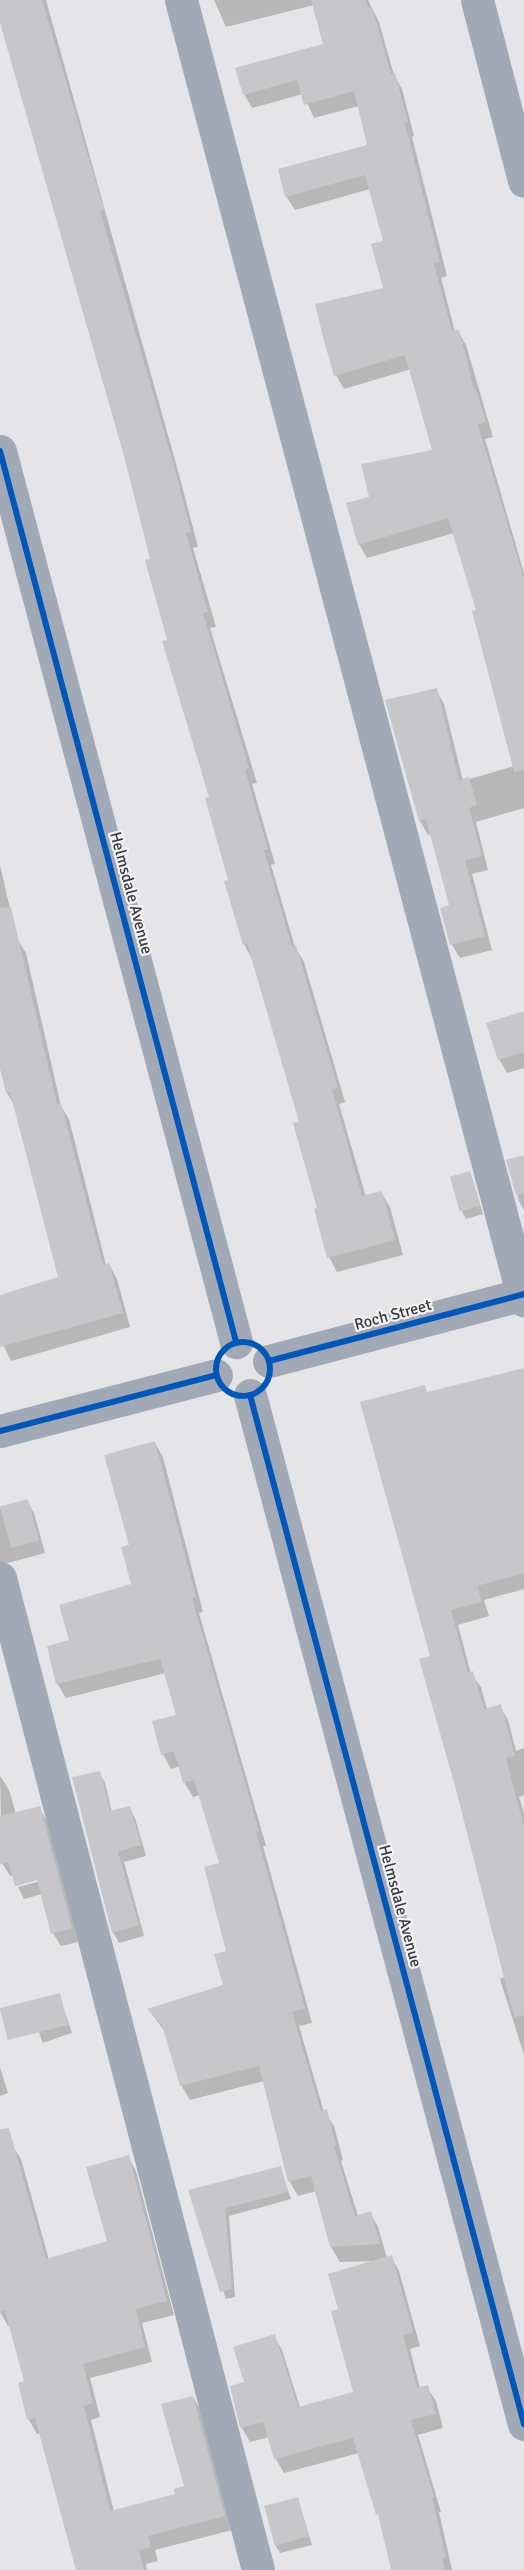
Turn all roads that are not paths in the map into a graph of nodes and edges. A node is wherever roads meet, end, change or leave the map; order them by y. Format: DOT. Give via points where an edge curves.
graph roads {
  1 [pos="181,0"];
  2 [pos="477,0"];
  3 [pos="524,181"];
  4 [pos="0,451"];
  5 [pos="523,1297"];
  6 [pos="236,1342"];
  7 [pos="269,1361"];
  8 [pos="216,1375"];
  9 [pos="250,1395"];
  10 [pos="0,1431"];
  11 [pos="0,1578"];
  12 [pos="524,2424"];
  13 [pos="258,2570"];
  1 -- 5 [label="street"];
  2 -- 3 [label="street"];
  4 -- 6 [label="street, Helmsdale Avenue"];
  5 -- 7 [label="street, Roch Street"];
  6 -- 7 [label="street" via="254,1343"];
  6 -- 8 [label="street" via="221,1352"];
  7 -- 9 [label="street" via="268,1380"];
  8 -- 9 [label="street" via="232,1394"];
  8 -- 10 [label="street"];
  9 -- 12 [label="street, Helmsdale Avenue"];
  11 -- 13 [label="street"];
}
